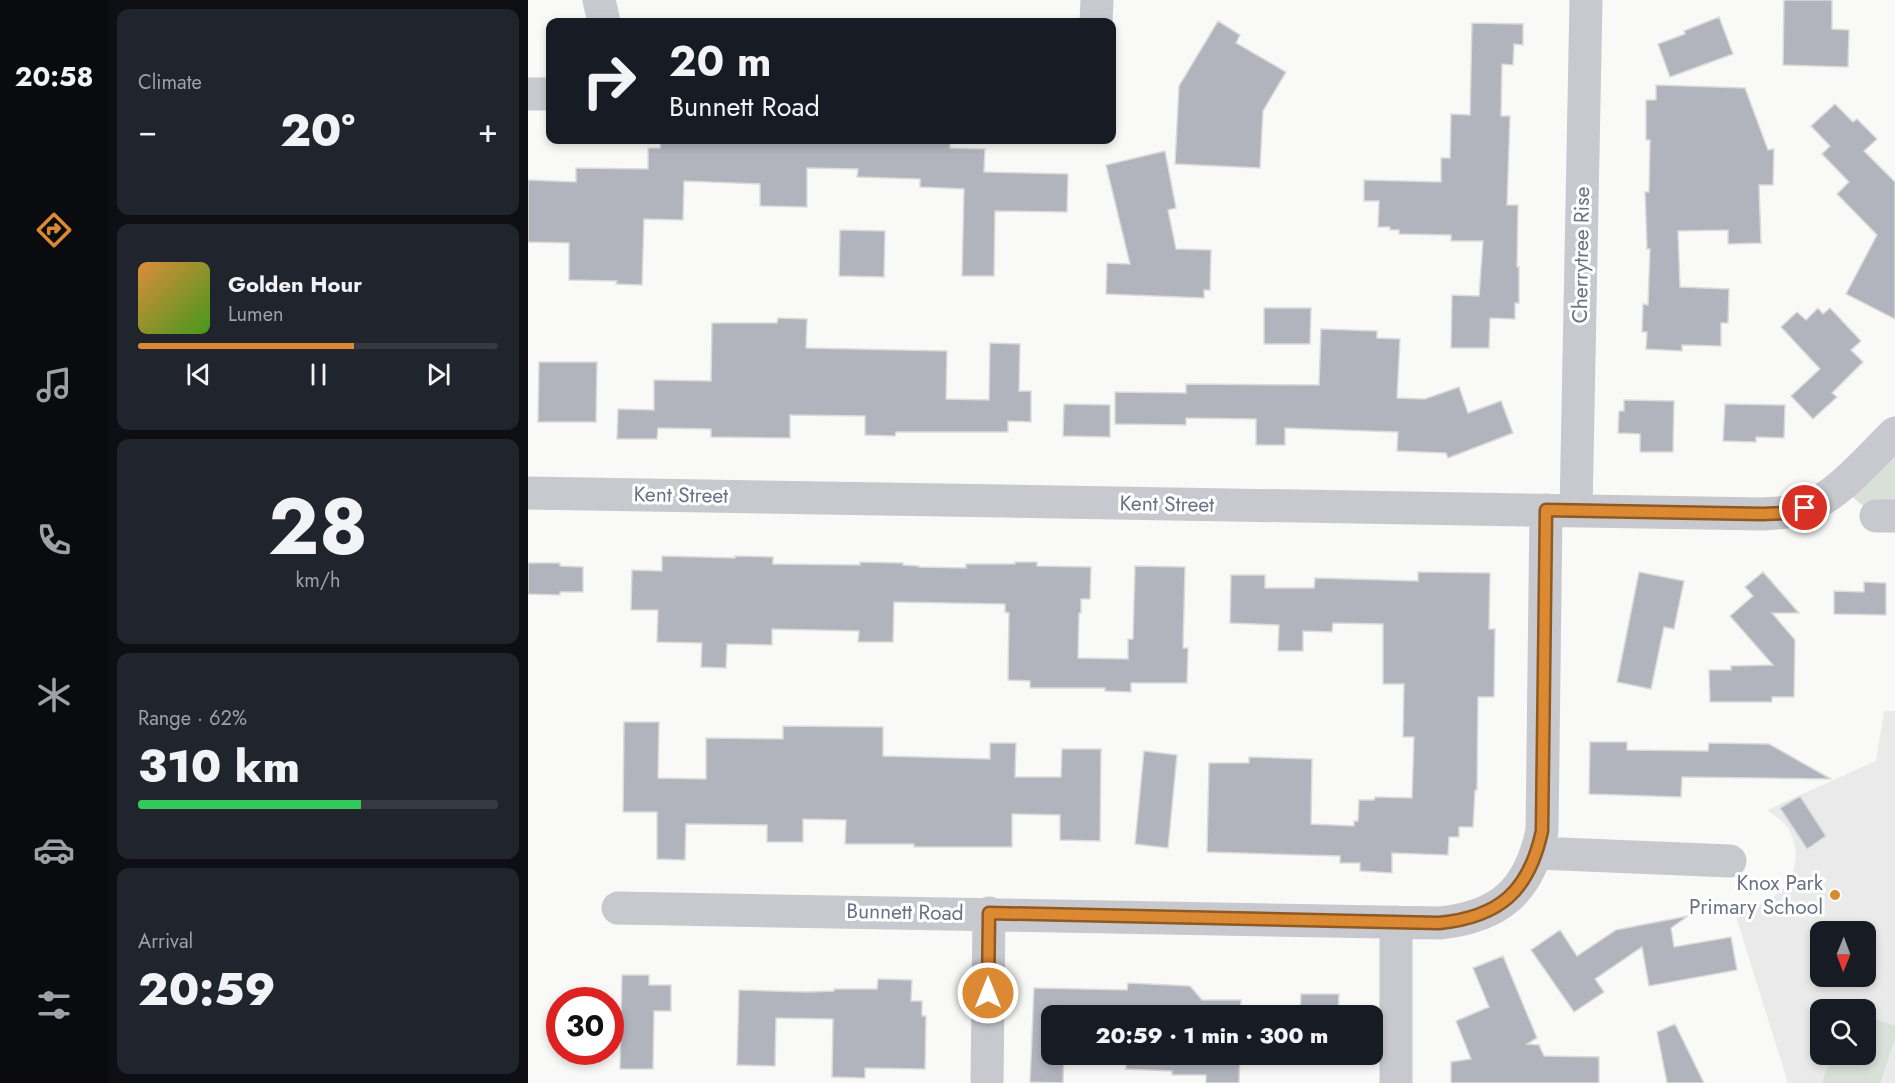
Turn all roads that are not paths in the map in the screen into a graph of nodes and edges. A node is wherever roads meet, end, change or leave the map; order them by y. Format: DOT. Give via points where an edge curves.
graph roads {
  1 [pos="599,0"];
  2 [pos="1097,0"];
  3 [pos="1586,0"];
  4 [pos="603,18"];
  5 [pos="1096,18"];
  6 [pos="528,94"];
  7 [pos="546,94"];
  8 [pos="1895,433"];
  9 [pos="528,493"];
  10 [pos="1561,511"];
  11 [pos="1537,853"];
  12 [pos="1731,861"];
  13 [pos="618,908"];
  14 [pos="989,913"];
  15 [pos="1396,922"];
  16 [pos="987,1083"];
  17 [pos="1396,1083"];
  1 -- 4 [label="street"];
  2 -- 5 [label="street"];
  3 -- 10 [label="street, Cherrytree Rise"];
  6 -- 7 [label="street"];
  8 -- 10 [label="street, Kent Street" via="1830,495 1785,513"];
  9 -- 10 [label="street, Kent Street"];
  10 -- 11 [label="street, Bunnett Road" via="1542,831"];
  11 -- 12 [label="street"];
  11 -- 15 [label="street, Bunnett Road" via="1517,889 1482,914 1449,922"];
  13 -- 14 [label="street, Bunnett Road"];
  14 -- 15 [label="street, Bunnett Road"];
  14 -- 16 [label="street"];
  15 -- 17 [label="street"];
}
